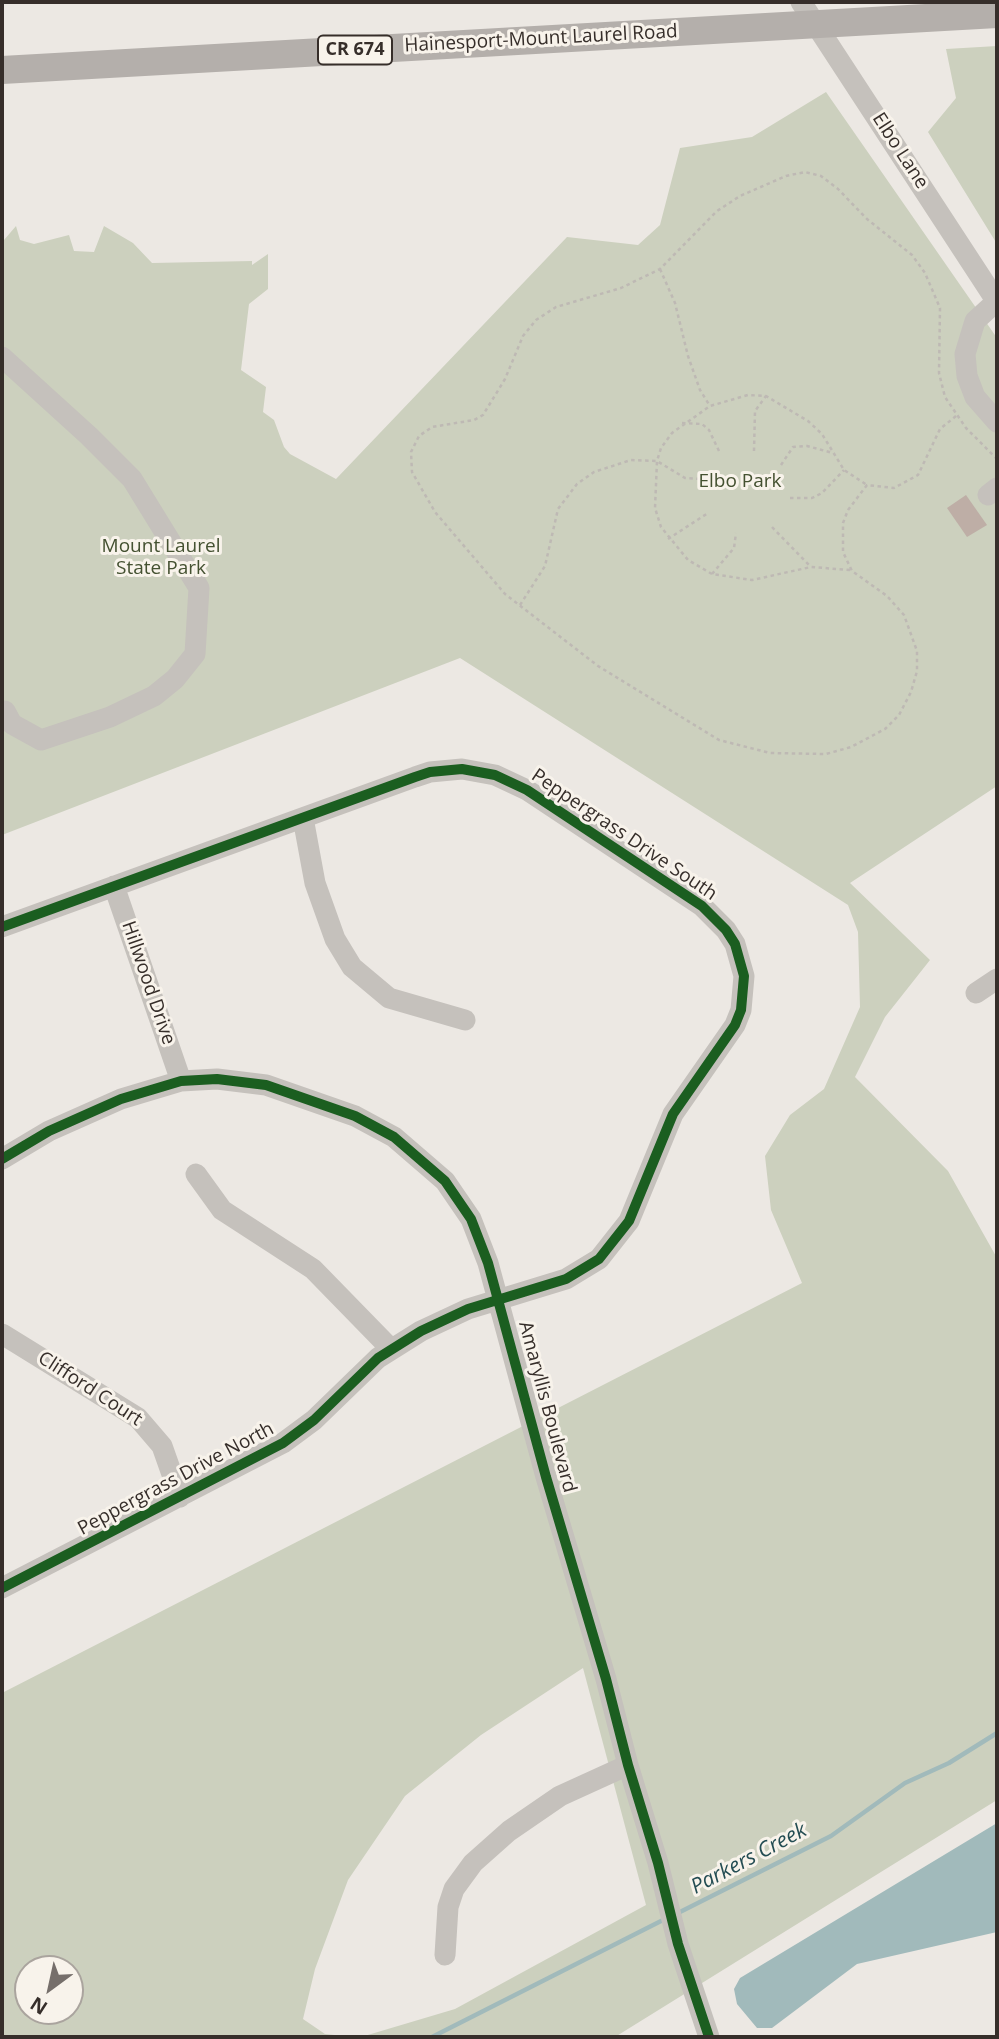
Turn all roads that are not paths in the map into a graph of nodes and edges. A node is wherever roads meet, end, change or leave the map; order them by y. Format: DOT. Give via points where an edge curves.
graph roads {
  1 [pos="809,13"];
  2 [pos="997,14"];
  3 [pos="2,70"];
  4 [pos="997,302"];
  5 [pos="2,357"];
  6 [pos="997,422"];
  7 [pos="5,711"];
  8 [pos="303,818"];
  9 [pos="114,886"];
  10 [pos="2,927"];
  11 [pos="997,979"];
  12 [pos="976,993"];
  13 [pos="465,1020"];
  14 [pos="181,1081"];
  15 [pos="2,1159"];
  16 [pos="196,1174"];
  17 [pos="499,1300"];
  18 [pos="2,1334"];
  19 [pos="391,1349"];
  20 [pos="180,1497"];
  21 [pos="2,1588"];
  22 [pos="628,1765"];
  23 [pos="445,1955"];
  24 [pos="709,2037"];
  1 -- 2 [label="main road, Hainesport-Mount Laurel Road / CR 674"];
  1 -- 3 [label="main road, Hainesport-Mount Laurel Road / CR 674"];
  1 -- 4 [label="street, Elbo Lane"];
  4 -- 6 [label="street" via="975,321 965,354 975,397"];
  5 -- 7 [label="street" via="132,479 199,588 195,654 154,696 110,717 41,740 12,724"];
  8 -- 9 [label="street, Peppergrass Drive South"];
  8 -- 13 [label="street" via="315,883 335,939 352,967 389,998"];
  8 -- 17 [label="street, Peppergrass Drive South" via="430,772 479,770 527,790 702,906 735,944 744,976 735,1026 673,1114 620,1236 577,1274"];
  9 -- 10 [label="street, Peppergrass Drive South"];
  9 -- 14 [label="street, Hillwood Drive"];
  11 -- 12 [label="street"];
  14 -- 15 [label="street, Amaryllis Boulevard" via="121,1099 49,1130"];
  14 -- 17 [label="street, Amaryllis Boulevard" via="217,1079 266,1085 355,1116 394,1137 445,1181 471,1219"];
  16 -- 19 [label="street" via="222,1210 313,1269"];
  17 -- 19 [label="street, Peppergrass Drive North" via="448,1317"];
  17 -- 22 [label="street, Amaryllis Boulevard"];
  18 -- 20 [label="street, Clifford Court" via="138,1418 162,1446"];
  19 -- 20 [label="street, Peppergrass Drive North" via="299,1433"];
  20 -- 21 [label="street, Peppergrass Drive North"];
  22 -- 23 [label="street" via="560,1796 473,1863 454,1889 448,1907"];
  22 -- 24 [label="street, Amaryllis Boulevard"];
}
